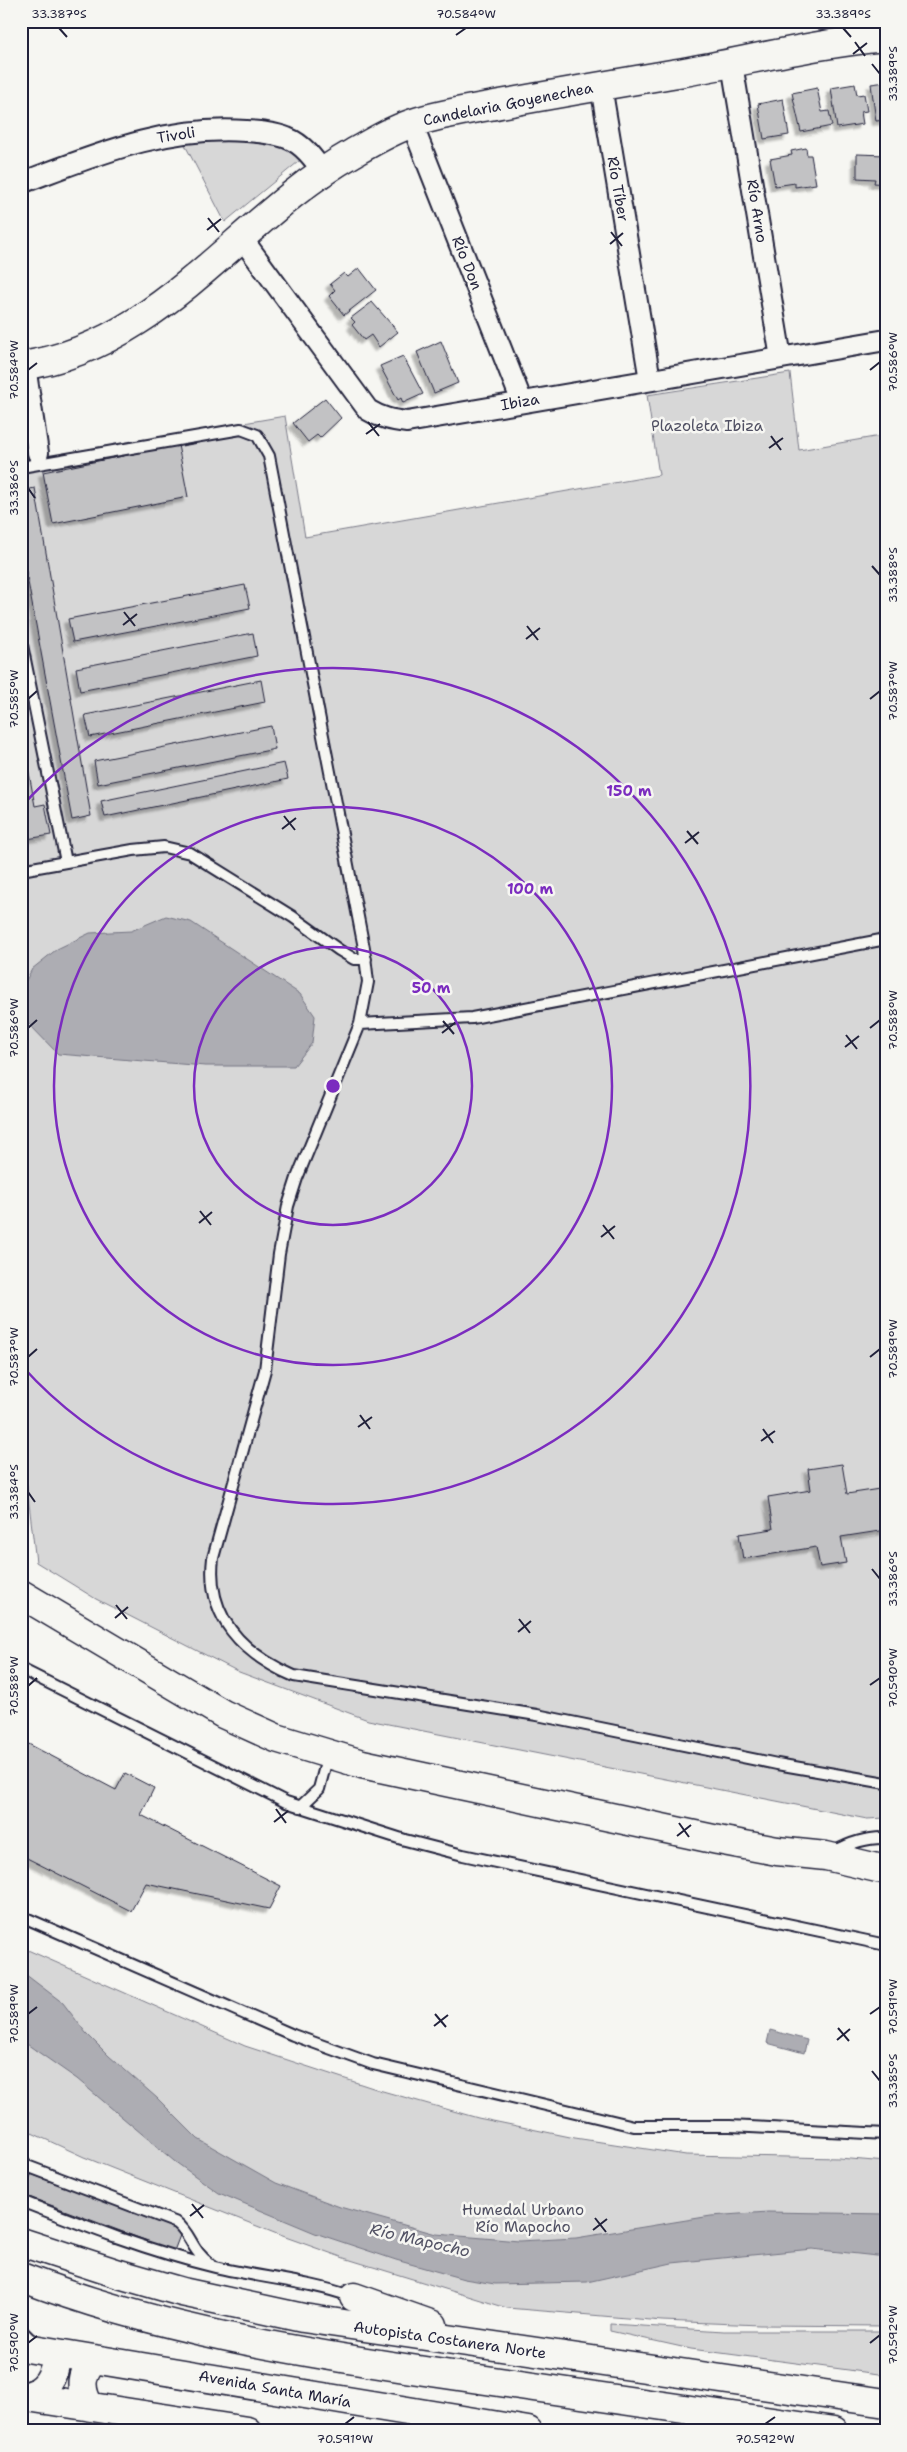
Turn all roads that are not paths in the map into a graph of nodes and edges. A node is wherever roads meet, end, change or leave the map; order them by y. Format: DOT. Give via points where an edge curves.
graph roads {
  1 [pos="886,37"];
  2 [pos="732,64"];
  3 [pos="601,86"];
  4 [pos="412,124"];
  5 [pos="323,172"];
  6 [pos="21,183"];
  7 [pos="241,238"];
  8 [pos="886,340"];
  9 [pos="781,358"];
  10 [pos="23,366"];
  11 [pos="650,380"];
  12 [pos="522,402"];
  13 [pos="39,458"];
  14 [pos="21,467"];
  15 [pos="21,640"];
  16 [pos="66,862"];
  17 [pos="21,870"];
  18 [pos="886,939"];
  19 [pos="366,959"];
  20 [pos="360,1024"];
  21 [pos="21,1594"];
  22 [pos="21,1669"];
  23 [pos="328,1755"];
  24 [pos="886,1782"];
  25 [pos="300,1808"];
  26 [pos="886,1838"];
  27 [pos="777,1851"];
  28 [pos="826,1856"];
  29 [pos="886,1870"];
  30 [pos="886,1882"];
  31 [pos="21,1916"];
  32 [pos="886,1945"];
  33 [pos="886,2134"];
  34 [pos="24,2163"];
  35 [pos="21,2185"];
  36 [pos="21,2201"];
  37 [pos="21,2242"];
  38 [pos="215,2267"];
  39 [pos="21,2277"];
  40 [pos="354,2297"];
  41 [pos="21,2330"];
  42 [pos="486,2345"];
  43 [pos="39,2350"];
  44 [pos="94,2359"];
  45 [pos="22,2396"];
  46 [pos="886,2403"];
  47 [pos="90,2407"];
  48 [pos="171,2425"];
  49 [pos="247,2431"];
  50 [pos="528,2431"];
  51 [pos="834,2431"];
  1 -- 2 [label="main road, Candelaria Goyenechea"];
  2 -- 3 [label="main road, Candelaria Goyenechea"];
  2 -- 9 [label="street, Río Arno"];
  3 -- 4 [label="main road, Candelaria Goyenechea"];
  3 -- 11 [label="street, Río Tíber"];
  4 -- 5 [label="main road, Candelaria Goyenechea" via="360,149"];
  4 -- 12 [label="street, Río Don"];
  5 -- 6 [label="street, Tivoli" via="302,147 288,138 224,129 171,133 87,158"];
  5 -- 7 [label="main road, Candelaria Goyenechea"];
  7 -- 10 [label="main road, Candelaria Goyenechea" via="163,304 121,333 74,353"];
  7 -- 12 [label="street, Ibiza" via="368,410 380,417 407,422"];
  8 -- 9 [label="street, Ibiza"];
  9 -- 11 [label="street, Ibiza"];
  10 -- 13 [label="street"];
  11 -- 12 [label="street, Ibiza"];
  13 -- 14 [label="lane"];
  13 -- 19 [label="lane" via="241,428 257,436 269,456"];
  15 -- 16 [label="lane"];
  16 -- 17 [label="lane"];
  16 -- 19 [label="lane" via="164,847 190,853 293,917 339,950 354,959"];
  18 -- 20 [label="lane" via="472,1018"];
  19 -- 20 [label="lane" via="368,982"];
  20 -- 24 [label="lane" via="288,1206 265,1370 213,1558 211,1575 227,1626 252,1653 294,1676 537,1715 777,1764"];
  21 -- 23 [label="main road" via="222,1714 276,1738"];
  22 -- 25 [label="lane"];
  23 -- 25 [label="lane" via="319,1790"];
  23 -- 27 [label="main road"];
  25 -- 32 [label="lane" via="463,1855"];
  26 -- 28 [label="lane" via="854,1843"];
  27 -- 28 [label="main road"];
  27 -- 30 [label="main road" via="802,1863"];
  28 -- 29 [label="main road"];
  31 -- 33 [label="lane" via="293,2035 373,2064 634,2126 730,2126"];
  34 -- 35 [label="lane"];
  34 -- 38 [label="lane" via="177,2222 193,2248"];
  36 -- 38 [label="lane" via="142,2245"];
  37 -- 42 [label="main road, Autopista Costanera Norte" via="119,2274 240,2305 303,2318"];
  38 -- 40 [label="lane" via="323,2287"];
  39 -- 51 [label="main road" via="136,2315 247,2342"];
  40 -- 42 [label="main road"];
  41 -- 43 [label="lane"];
  42 -- 46 [label="main road, Autopista Costanera Norte"];
  43 -- 44 [label="main road, Avenida Santa María"];
  43 -- 45 [label="main road" via="54,2369 43,2390"];
  44 -- 47 [label="main road" via="82,2381 82,2390"];
  44 -- 50 [label="main road, Avenida Santa María"];
  45 -- 47 [label="main road"];
  47 -- 48 [label="main road"];
  48 -- 49 [label="main road"];
}
